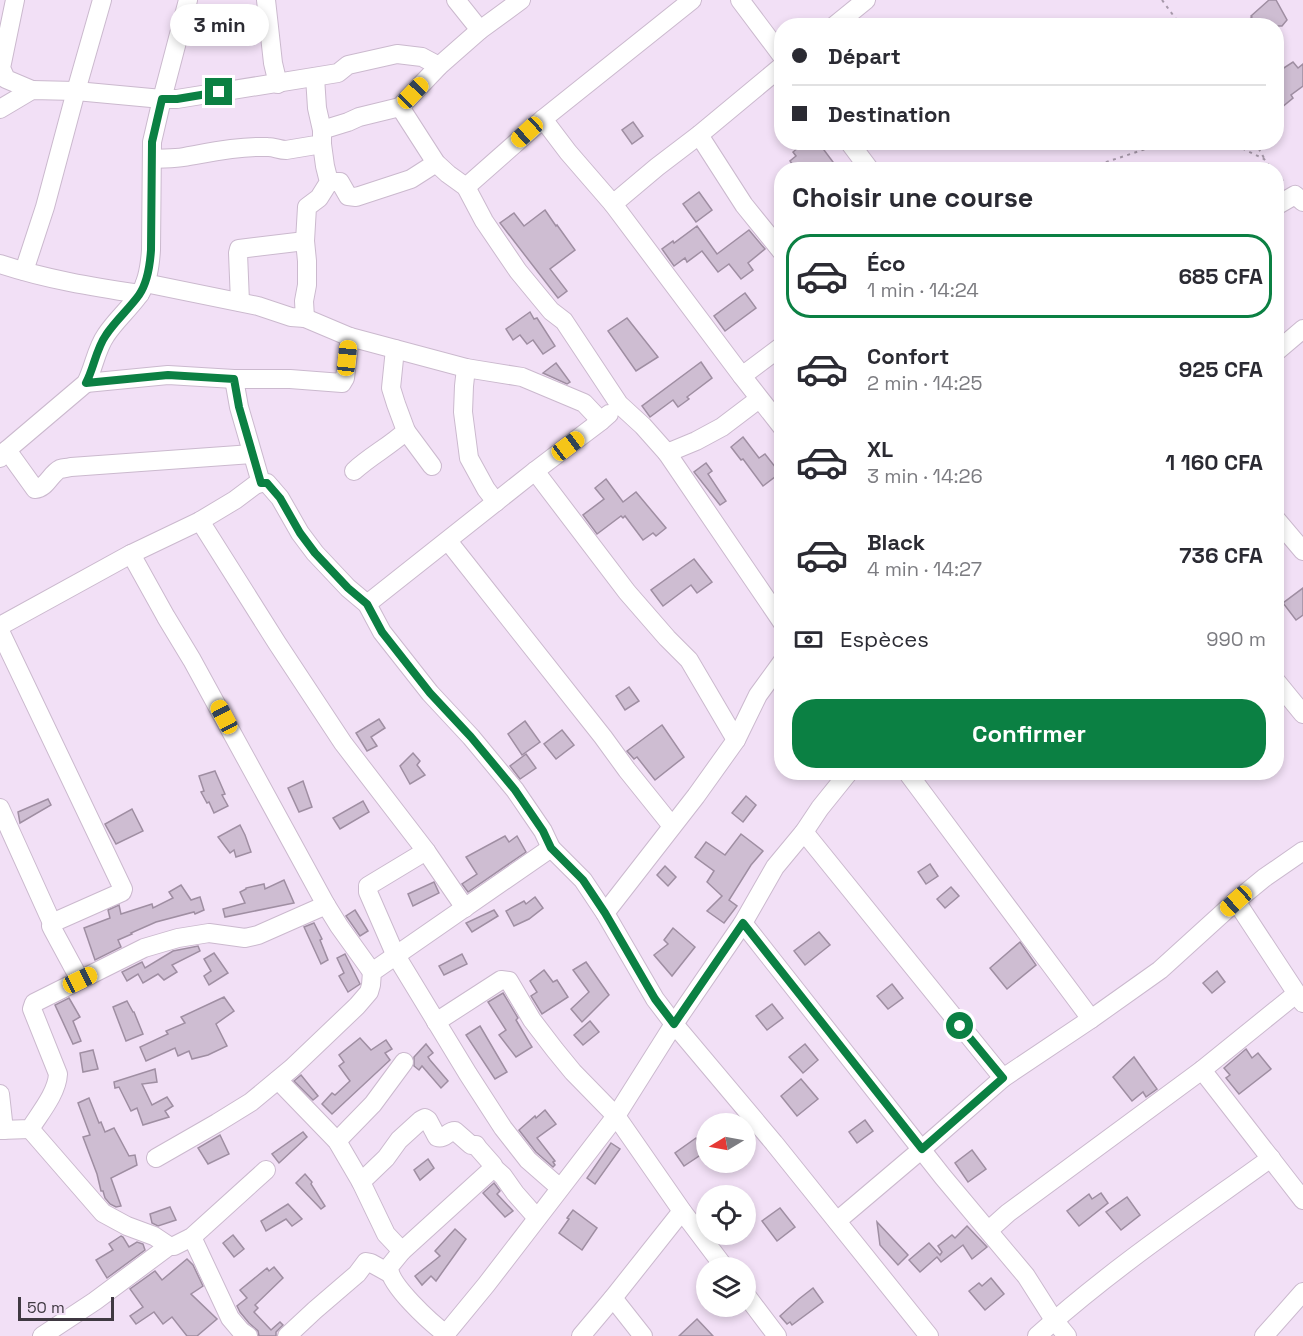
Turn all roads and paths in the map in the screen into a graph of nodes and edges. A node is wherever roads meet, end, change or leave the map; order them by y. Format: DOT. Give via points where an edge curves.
graph roads {
  1 [pos="15,0"];
  2 [pos="102,0"];
  3 [pos="188,0"];
  4 [pos="266,0"];
  5 [pos="456,0"];
  6 [pos="521,0"];
  7 [pos="692,0"];
  8 [pos="740,0"];
  9 [pos="866,0"];
  10 [pos="1162,0"];
  11 [pos="844,18"];
  12 [pos="1175,18"];
  13 [pos="5,23"];
  14 [pos="480,30"];
  15 [pos="774,45"];
  16 [pos="2,54"];
  17 [pos="439,66"];
  18 [pos="774,73"];
  19 [pos="315,77"];
  20 [pos="278,84"];
  21 [pos="32,90"];
  22 [pos="76,91"];
  23 [pos="162,99"];
  24 [pos="400,107"];
  25 [pos="0,109"];
  26 [pos="543,119"];
  27 [pos="699,135"];
  28 [pos="322,137"];
  29 [pos="1143,150"];
  30 [pos="1245,150"];
  31 [pos="1259,150"];
  32 [pos="152,159"];
  33 [pos="1264,159"];
  34 [pos="1106,162"];
  35 [pos="1266,162"];
  36 [pos="436,163"];
  37 [pos="329,182"];
  38 [pos="466,187"];
  39 [pos="1284,201"];
  40 [pos="1303,202"];
  41 [pos="613,204"];
  42 [pos="305,241"];
  43 [pos="774,242"];
  44 [pos="0,264"];
  45 [pos="24,271"];
  46 [pos="142,289"];
  47 [pos="240,302"];
  48 [pos="305,318"];
  49 [pos="1303,329"];
  50 [pos="350,337"];
  51 [pos="1284,345"];
  52 [pos="395,349"];
  53 [pos="774,352"];
  54 [pos="466,368"];
  55 [pos="742,376"];
  56 [pos="234,379"];
  57 [pos="86,383"];
  58 [pos="759,399"];
  59 [pos="619,404"];
  60 [pos="774,418"];
  61 [pos="601,421"];
  62 [pos="406,431"];
  63 [pos="667,453"];
  64 [pos="4,454"];
  65 [pos="252,454"];
  66 [pos="432,466"];
  67 [pos="354,471"];
  68 [pos="535,471"];
  69 [pos="261,483"];
  70 [pos="496,502"];
  71 [pos="200,522"];
  72 [pos="1284,528"];
  73 [pos="448,541"];
  74 [pos="1303,551"];
  75 [pos="131,554"];
  76 [pos="367,604"];
  77 [pos="774,610"];
  78 [pos="0,626"];
  79 [pos="0,631"];
  80 [pos="774,673"];
  81 [pos="1284,691"];
  82 [pos="1302,712"];
  83 [pos="736,740"];
  84 [pos="843,780"];
  85 [pos="913,780"];
  86 [pos="0,808"];
  87 [pos="672,826"];
  88 [pos="804,832"];
  89 [pos="551,848"];
  90 [pos="426,851"];
  91 [pos="1303,851"];
  92 [pos="1236,901"];
  93 [pos="326,905"];
  94 [pos="465,908"];
  95 [pos="605,913"];
  96 [pos="52,923"];
  97 [pos="743,923"];
  98 [pos="395,954"];
  99 [pos="372,972"];
  100 [pos="80,980"];
  101 [pos="1300,998"];
  102 [pos="1091,1019"];
  103 [pos="436,1022"];
  104 [pos="674,1024"];
  105 [pos="404,1062"];
  106 [pos="1202,1070"];
  107 [pos="1003,1078"];
  108 [pos="278,1080"];
  109 [pos="0,1094"];
  110 [pos="616,1116"];
  111 [pos="30,1129"];
  112 [pos="2,1130"];
  113 [pos="337,1141"];
  114 [pos="922,1149"];
  115 [pos="156,1158"];
  116 [pos="1271,1158"];
  117 [pos="493,1167"];
  118 [pos="266,1170"];
  119 [pos="361,1182"];
  120 [pos="560,1188"];
  121 [pos="1303,1200"];
  122 [pos="682,1211"];
  123 [pos="537,1218"];
  124 [pos="837,1221"];
  125 [pos="989,1230"];
  126 [pos="192,1238"];
  127 [pos="169,1246"];
  128 [pos="402,1251"];
  129 [pos="717,1257"];
  130 [pos="389,1273"];
  131 [pos="1303,1292"];
  132 [pos="613,1298"];
  133 [pos="756,1308"];
  134 [pos="1054,1320"];
  135 [pos="445,1335"];
  136 [pos="42,1336"];
  137 [pos="248,1336"];
  138 [pos="287,1336"];
  139 [pos="580,1336"];
  140 [pos="643,1336"];
  141 [pos="777,1336"];
  142 [pos="929,1336"];
  143 [pos="1037,1336"];
  144 [pos="1067,1336"];
  145 [pos="1264,1336"];
  1 -- 13 [label="street"];
  2 -- 22 [label="street"];
  3 -- 23 [label="street"];
  4 -- 20 [label="street"];
  5 -- 14 [label="street"];
  6 -- 14 [label="street"];
  7 -- 26 [label="street"];
  8 -- 15 [label="street"];
  9 -- 11 [label="street"];
  10 -- 12 [label="path"];
  13 -- 16 [label="street"];
  14 -- 17 [label="street"];
  16 -- 21 [label="street" via="1,68 6,79"];
  17 -- 19 [label="street" via="422,57 397,54"];
  17 -- 24 [label="street"];
  18 -- 27 [label="street"];
  19 -- 20 [label="street"];
  19 -- 28 [label="street"];
  20 -- 23 [label="street"];
  21 -- 22 [label="street"];
  21 -- 25 [label="street"];
  22 -- 23 [label="street"];
  22 -- 45 [label="street"];
  23 -- 32 [label="street"];
  24 -- 28 [label="street" via="358,117"];
  24 -- 36 [label="street"];
  26 -- 38 [label="street"];
  26 -- 41 [label="street"];
  27 -- 41 [label="street"];
  27 -- 43 [label="street"];
  28 -- 32 [label="street" via="286,150 265,147"];
  28 -- 37 [label="street"];
  29 -- 34 [label="path"];
  30 -- 33 [label="path"];
  31 -- 33 [label="path"];
  32 -- 46 [label="street" via="150,266"];
  33 -- 35 [label="path"];
  36 -- 37 [label="street" via="411,178 356,197 348,196 340,182"];
  36 -- 38 [label="street"];
  37 -- 42 [label="street" via="319,198 307,207"];
  38 -- 59 [label="street" via="518,270 564,321"];
  39 -- 40 [label="street" via="1295,195"];
  41 -- 55 [label="street"];
  42 -- 47 [label="street" via="239,249"];
  42 -- 48 [label="street"];
  44 -- 45 [label="street"];
  45 -- 46 [label="street" via="95,287"];
  46 -- 47 [label="street"];
  46 -- 57 [label="street" via="105,335"];
  47 -- 48 [label="street"];
  48 -- 50 [label="street"];
  49 -- 51 [label="street"];
  50 -- 52 [label="street"];
  50 -- 56 [label="street" via="342,383"];
  52 -- 54 [label="street"];
  52 -- 62 [label="street" via="391,388"];
  53 -- 55 [label="street"];
  54 -- 61 [label="street" via="522,377 544,385 584,403"];
  54 -- 70 [label="street" via="463,412 469,458"];
  55 -- 58 [label="street"];
  56 -- 57 [label="street" via="168,375"];
  56 -- 65 [label="street"];
  57 -- 64 [label="street"];
  58 -- 60 [label="street"];
  58 -- 63 [label="street" via="722,427"];
  59 -- 61 [label="street"];
  59 -- 63 [label="street"];
  61 -- 68 [label="street"];
  62 -- 66 [label="street"];
  62 -- 67 [label="street"];
  63 -- 77 [label="street"];
  64 -- 65 [label="street" via="35,489 42,488 60,469 71,467"];
  65 -- 69 [label="street"];
  68 -- 70 [label="street"];
  68 -- 83 [label="street" via="627,592 689,660"];
  69 -- 71 [label="street"];
  69 -- 76 [label="street" via="267,483 280,498 315,553"];
  70 -- 73 [label="street"];
  71 -- 75 [label="street"];
  71 -- 90 [label="street" via="342,743"];
  72 -- 74 [label="street"];
  73 -- 76 [label="street"];
  73 -- 87 [label="street"];
  75 -- 78 [label="street"];
  75 -- 93 [label="street"];
  76 -- 89 [label="street" via="382,632 430,693 515,790"];
  79 -- 96 [label="street" via="123,889"];
  80 -- 83 [label="street" via="758,695"];
  81 -- 82 [label="street"];
  83 -- 87 [label="street"];
  84 -- 88 [label="street"];
  85 -- 102 [label="street"];
  86 -- 96 [label="street"];
  87 -- 95 [label="street"];
  88 -- 97 [label="street" via="775,867"];
  88 -- 107 [label="street"];
  89 -- 94 [label="street"];
  89 -- 95 [label="street" via="583,880"];
  90 -- 94 [label="street"];
  90 -- 98 [label="street" via="368,886"];
  91 -- 92 [label="street"];
  92 -- 101 [label="street"];
  92 -- 102 [label="street" via="1160,970"];
  93 -- 99 [label="street"];
  93 -- 100 [label="street" via="258,935 245,938 209,933 144,948"];
  94 -- 98 [label="street"];
  95 -- 104 [label="street"];
  96 -- 100 [label="street"];
  97 -- 104 [label="street"];
  97 -- 114 [label="street"];
  98 -- 99 [label="street"];
  98 -- 103 [label="street"];
  99 -- 108 [label="street" via="369,992 357,1006"];
  100 -- 111 [label="street" via="33,1005 58,1074 57,1083"];
  101 -- 106 [label="street"];
  102 -- 107 [label="street"];
  103 -- 110 [label="street" via="501,980 509,981 555,1050"];
  103 -- 120 [label="street" via="503,1128 528,1160"];
  104 -- 110 [label="street"];
  104 -- 124 [label="street"];
  105 -- 113 [label="street" via="373,1104"];
  106 -- 116 [label="street"];
  106 -- 125 [label="street"];
  107 -- 114 [label="street"];
  108 -- 113 [label="street"];
  108 -- 115 [label="street" via="234,1113"];
  109 -- 112 [label="street"];
  110 -- 120 [label="street"];
  110 -- 122 [label="street"];
  111 -- 112 [label="street"];
  111 -- 127 [label="street" via="103,1214"];
  113 -- 119 [label="street"];
  114 -- 124 [label="street"];
  114 -- 125 [label="street"];
  116 -- 121 [label="street"];
  116 -- 134 [label="street"];
  117 -- 119 [label="street" via="476,1145 455,1131 437,1137 424,1118"];
  117 -- 123 [label="street"];
  117 -- 128 [label="street"];
  118 -- 126 [label="street"];
  119 -- 128 [label="street" via="386,1234"];
  120 -- 123 [label="street"];
  122 -- 129 [label="street"];
  122 -- 132 [label="street"];
  123 -- 135 [label="street"];
  124 -- 142 [label="street"];
  125 -- 134 [label="street" via="1026,1276"];
  126 -- 127 [label="street"];
  126 -- 137 [label="street" via="230,1318"];
  127 -- 136 [label="street"];
  128 -- 130 [label="street"];
  130 -- 135 [label="street"];
  130 -- 138 [label="street" via="366,1262"];
  131 -- 145 [label="street"];
  132 -- 139 [label="street"];
  132 -- 140 [label="street"];
  133 -- 141 [label="street"];
  134 -- 143 [label="street"];
  134 -- 144 [label="street"];
}
